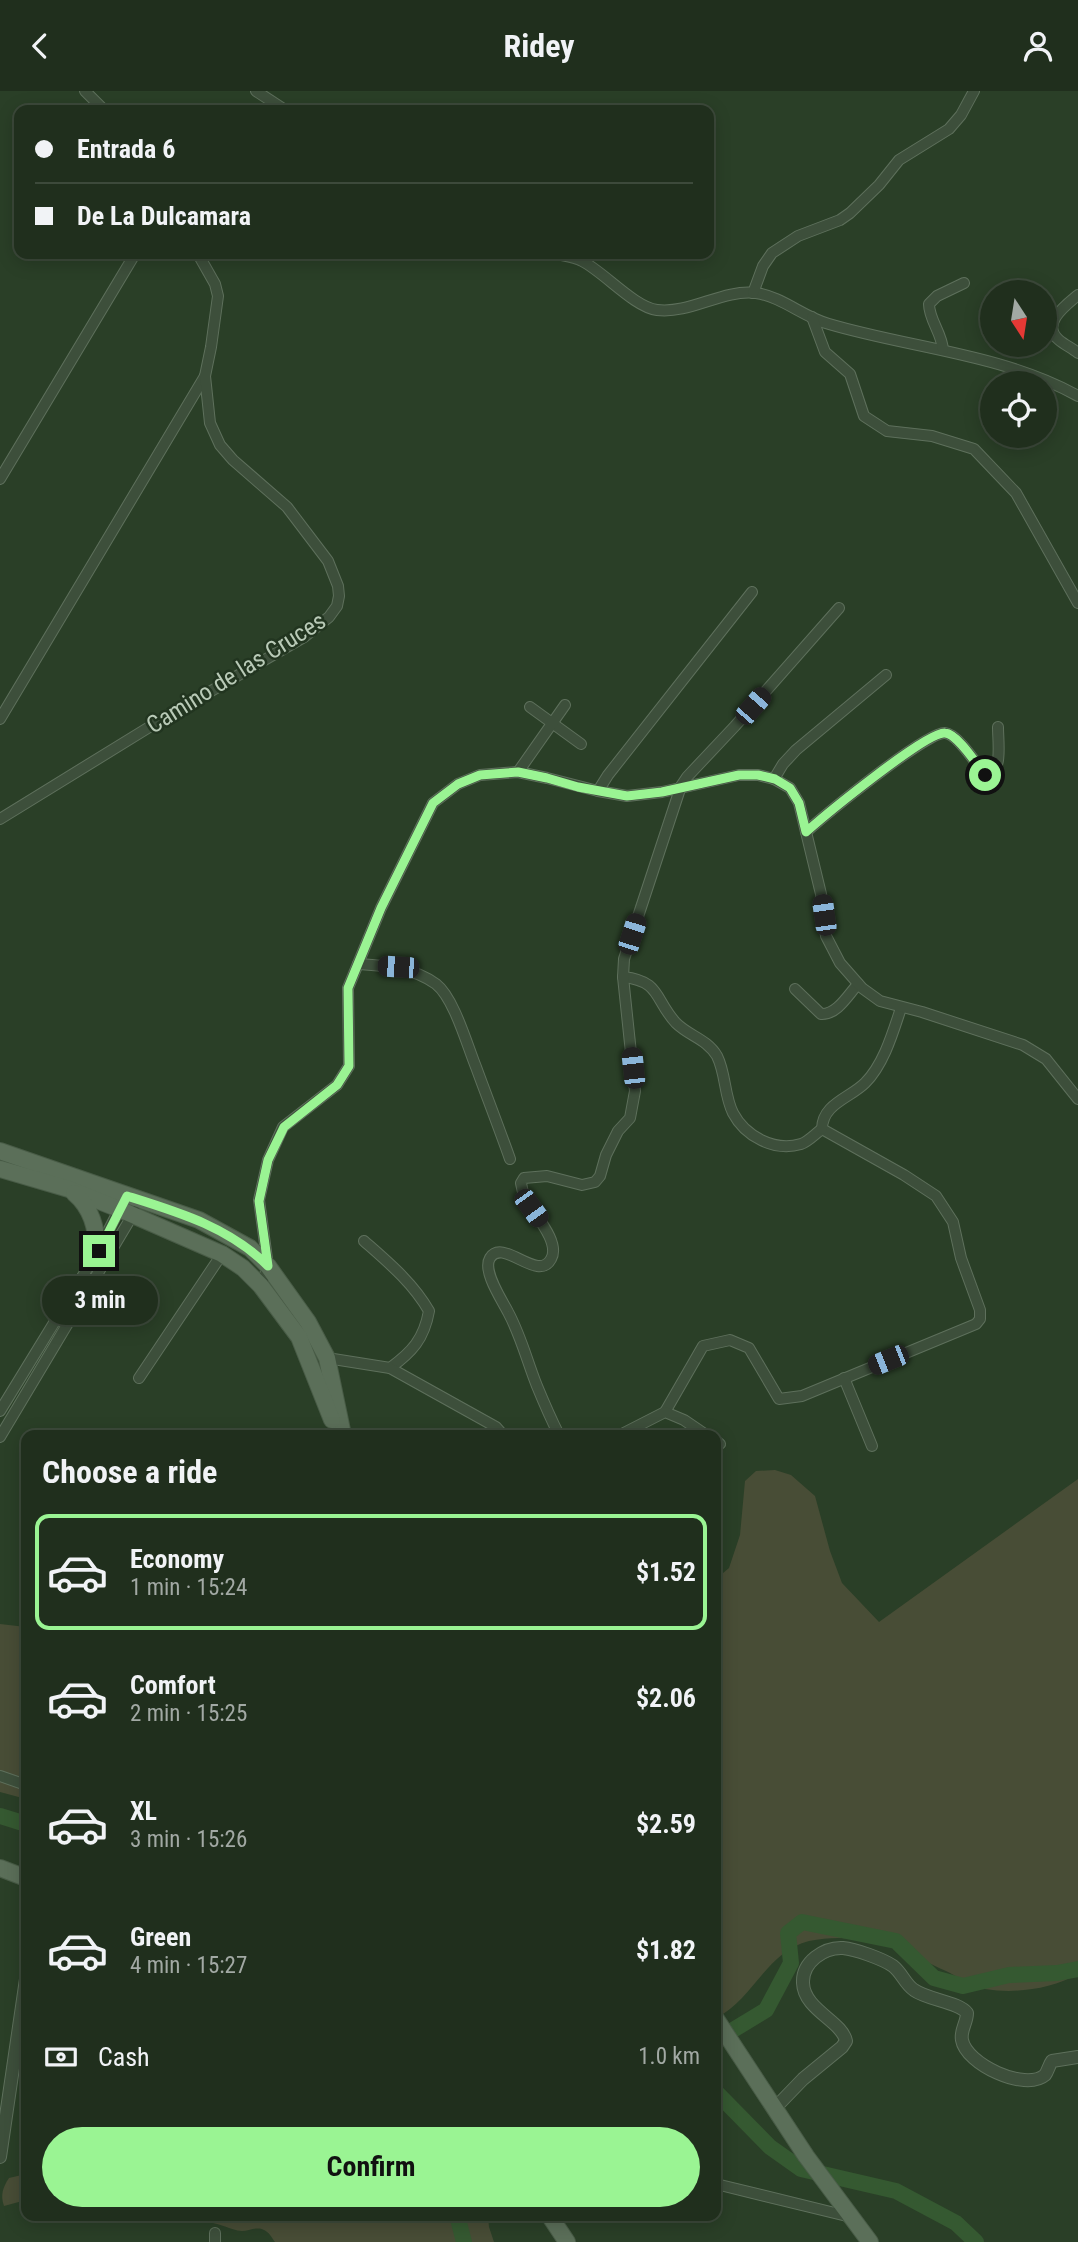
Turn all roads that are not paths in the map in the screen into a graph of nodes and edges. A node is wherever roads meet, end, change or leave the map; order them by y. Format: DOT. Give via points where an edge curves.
graph roads {
  1 [pos="85,91"];
  2 [pos="257,91"];
  3 [pos="974,91"];
  4 [pos="99,105"];
  5 [pos="278,105"];
  6 [pos="132,259"];
  7 [pos="201,259"];
  8 [pos="577,259"];
  9 [pos="964,283"];
  10 [pos="753,293"];
  11 [pos="1078,295"];
  12 [pos="812,317"];
  13 [pos="943,350"];
  14 [pos="1078,353"];
  15 [pos="205,376"];
  16 [pos="1078,396"];
  17 [pos="0,479"];
  18 [pos="752,592"];
  19 [pos="1078,603"];
  20 [pos="839,608"];
  21 [pos="886,675"];
  22 [pos="565,705"];
  23 [pos="530,707"];
  24 [pos="0,719"];
  25 [pos="551,724"];
  26 [pos="998,727"];
  27 [pos="581,744"];
  28 [pos="518,772"];
  29 [pos="775,779"];
  30 [pos="681,786"];
  31 [pos="598,792"];
  32 [pos="0,819"];
  33 [pos="806,832"];
  34 [pos="358,964"];
  35 [pos="623,977"];
  36 [pos="858,984"];
  37 [pos="795,989"];
  38 [pos="901,1008"];
  39 [pos="1078,1079"];
  40 [pos="1066,1084"];
  41 [pos="1078,1099"];
  42 [pos="822,1129"];
  43 [pos="0,1151"];
  44 [pos="510,1159"];
  45 [pos="0,1169"];
  46 [pos="69,1189"];
  47 [pos="130,1205"];
  48 [pos="364,1241"];
  49 [pos="99,1251"];
  50 [pos="222,1254"];
  51 [pos="268,1266"];
  52 [pos="261,1286"];
  53 [pos="327,1358"];
  54 [pos="390,1368"];
  55 [pos="139,1378"];
  56 [pos="845,1378"];
  57 [pos="0,1411"];
  58 [pos="665,1412"];
  59 [pos="335,1430"];
  60 [pos="342,1430"];
  61 [pos="499,1430"];
  62 [pos="557,1430"];
  63 [pos="630,1430"];
  64 [pos="699,1430"];
  65 [pos="0,1437"];
  66 [pos="872,1446"];
  67 [pos="0,1776"];
  68 [pos="21,1783"];
  69 [pos="0,1868"];
  70 [pos="21,1876"];
  71 [pos="21,2013"];
  72 [pos="721,2027"];
  73 [pos="1078,2057"];
  74 [pos="775,2108"];
  75 [pos="0,2157"];
  76 [pos="721,2186"];
  77 [pos="851,2217"];
  78 [pos="554,2221"];
  79 [pos="567,2242"];
  80 [pos="870,2242"];
  1 -- 4 [label="street"];
  2 -- 5 [label="street"];
  3 -- 10 [label="street" via="949,129 900,160 850,213 798,236 772,254"];
  6 -- 17 [label="street"];
  7 -- 15 [label="street, Camino de las Cruces" via="218,296"];
  8 -- 10 [label="street" via="639,304 656,310"];
  9 -- 13 [label="street" via="929,303"];
  10 -- 12 [label="street" via="782,301"];
  11 -- 14 [label="street" via="1059,312 1053,325 1058,339"];
  12 -- 13 [label="street"];
  12 -- 19 [label="street" via="825,352 850,374 864,416 887,431 932,436 974,449 1016,493"];
  13 -- 16 [label="street" via="1041,379"];
  15 -- 24 [label="street"];
  15 -- 32 [label="street, Camino de las Cruces" via="210,423 220,445 287,507 328,561 338,586 335,611 304,636"];
  18 -- 31 [label="street"];
  20 -- 30 [label="street"];
  21 -- 29 [label="street" via="796,750"];
  22 -- 25 [label="street"];
  23 -- 25 [label="street"];
  25 -- 27 [label="street"];
  25 -- 28 [label="street"];
  26 -- 33 [label="street" via="998,763 991,776 985,775 955,738 942,733 894,762"];
  28 -- 31 [label="street"];
  28 -- 34 [label="street" via="480,775 458,784 433,803"];
  29 -- 30 [label="street" via="739,775"];
  29 -- 33 [label="street" via="790,788 799,803"];
  30 -- 31 [label="street" via="627,796"];
  30 -- 35 [label="street" via="624,959"];
  33 -- 36 [label="street" via="827,936 840,963"];
  34 -- 44 [label="street" via="398,967 425,978 446,994"];
  34 -- 51 [label="street" via="348,988 349,1066 337,1085 284,1127 268,1160 259,1201"];
  35 -- 42 [label="street" via="639,979 655,991 677,1025 715,1053 733,1113 747,1132 768,1144 784,1145 802,1144"];
  35 -- 62 [label="street" via="635,1091 631,1118 618,1131 595,1182 582,1185 540,1176 524,1178 521,1183 553,1248 547,1265 537,1267 504,1252 488,1261 489,1276 519,1332"];
  36 -- 37 [label="street" via="828,1015 821,1014"];
  36 -- 38 [label="street" via="880,1001"];
  38 -- 40 [label="street" via="1023,1045 1046,1059"];
  38 -- 42 [label="street" via="875,1070 827,1110"];
  39 -- 40 [label="street"];
  40 -- 41 [label="street"];
  42 -- 56 [label="street" via="936,1196 953,1223 980,1310 976,1324"];
  43 -- 47 [label="main road"];
  45 -- 46 [label="main road"];
  46 -- 47 [label="main road"];
  46 -- 49 [label="main road" via="88,1208"];
  47 -- 49 [label="street"];
  47 -- 50 [label="main road"];
  47 -- 51 [label="main road" via="199,1220 250,1248"];
  47 -- 65 [label="street"];
  48 -- 54 [label="street" via="418,1292 429,1311 422,1338"];
  49 -- 57 [label="street"];
  50 -- 52 [label="main road"];
  50 -- 55 [label="street"];
  51 -- 52 [label="street"];
  51 -- 53 [label="main road"];
  52 -- 59 [label="main road" via="299,1337"];
  53 -- 54 [label="street"];
  53 -- 60 [label="main road"];
  54 -- 61 [label="street"];
  56 -- 58 [label="street" via="802,1397 779,1399 749,1348 730,1340 703,1346"];
  56 -- 66 [label="street"];
  58 -- 63 [label="street"];
  58 -- 64 [label="street"];
  67 -- 68 [label="street"];
  69 -- 70 [label="main road"];
  71 -- 75 [label="street"];
  72 -- 74 [label="main road"];
  73 -- 74 [label="street" via="1052,2061 1043,2076 1003,2076 979,2064 965,2048 964,2009 914,1990 891,1965 842,1948 826,1951 809,1963 802,1984 806,1996 844,2034 845,2041"];
  74 -- 77 [label="main road"];
  76 -- 77 [label="street"];
  77 -- 80 [label="main road"];
  78 -- 79 [label="main road"];
}
